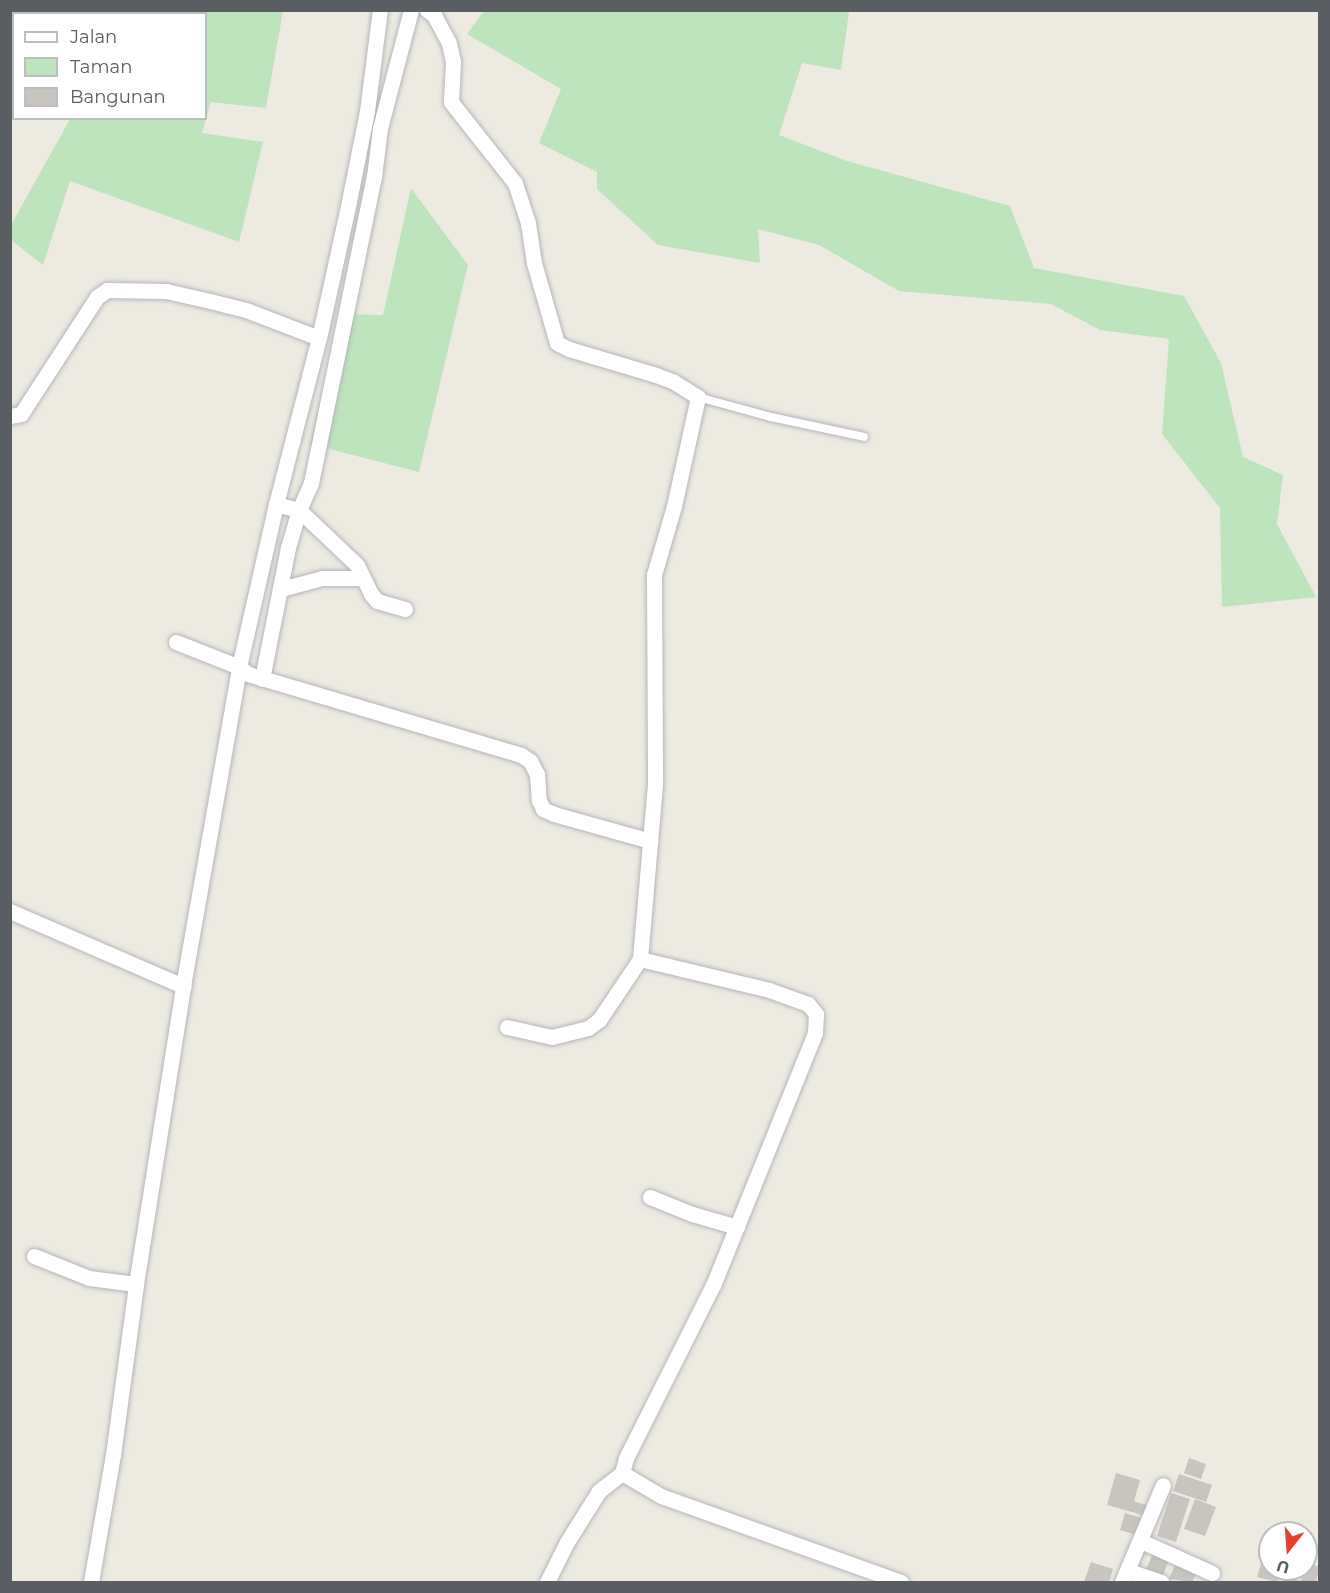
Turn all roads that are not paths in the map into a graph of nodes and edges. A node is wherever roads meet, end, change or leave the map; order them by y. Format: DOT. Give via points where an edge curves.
graph roads {
  1 [pos="380,10"];
  2 [pos="411,10"];
  3 [pos="428,10"];
  4 [pos="319,338"];
  5 [pos="698,397"];
  6 [pos="10,416"];
  7 [pos="864,437"];
  8 [pos="276,504"];
  9 [pos="299,510"];
  10 [pos="363,578"];
  11 [pos="281,589"];
  12 [pos="405,609"];
  13 [pos="176,642"];
  14 [pos="252,674"];
  15 [pos="650,841"];
  16 [pos="10,911"];
  17 [pos="640,959"];
  18 [pos="183,986"];
  19 [pos="507,1027"];
  20 [pos="650,1197"];
  21 [pos="736,1227"];
  22 [pos="34,1256"];
  23 [pos="136,1284"];
  24 [pos="622,1473"];
  25 [pos="1163,1485"];
  26 [pos="1141,1541"];
  27 [pos="1212,1573"];
  28 [pos="1125,1577"];
  29 [pos="91,1582"];
  30 [pos="547,1582"];
  31 [pos="900,1582"];
  32 [pos="1161,1582"];
  1 -- 4 [label="street" via="368,111"];
  2 -- 9 [label="street" via="380,128 374,177 311,483"];
  3 -- 5 [label="street" via="449,43 453,62 451,102 514,183 528,223 534,263 557,343 656,375"];
  4 -- 6 [label="street" via="210,300 166,291 107,290 97,297 21,414"];
  4 -- 8 [label="street"];
  5 -- 7 [label="lane"];
  5 -- 15 [label="street" via="654,575 655,784"];
  8 -- 9 [label="street"];
  8 -- 14 [label="street"];
  9 -- 10 [label="street" via="357,565"];
  9 -- 11 [label="street"];
  10 -- 11 [label="street" via="321,578"];
  10 -- 12 [label="street" via="377,601"];
  11 -- 14 [label="street"];
  13 -- 14 [label="street"];
  14 -- 15 [label="street" via="521,755 530,761 537,774 543,808"];
  14 -- 18 [label="street"];
  15 -- 17 [label="street"];
  16 -- 18 [label="street"];
  17 -- 19 [label="street" via="599,1020 588,1028 552,1037"];
  17 -- 21 [label="street" via="769,990 814,1008 815,1034"];
  18 -- 23 [label="street"];
  20 -- 21 [label="street"];
  21 -- 24 [label="street" via="713,1286"];
  22 -- 23 [label="street" via="89,1278"];
  23 -- 29 [label="street"];
  24 -- 30 [label="street" via="599,1491"];
  24 -- 31 [label="street" via="661,1496"];
  25 -- 26 [label="street"];
  26 -- 27 [label="street"];
  26 -- 28 [label="street"];
  28 -- 32 [label="street"];
}
